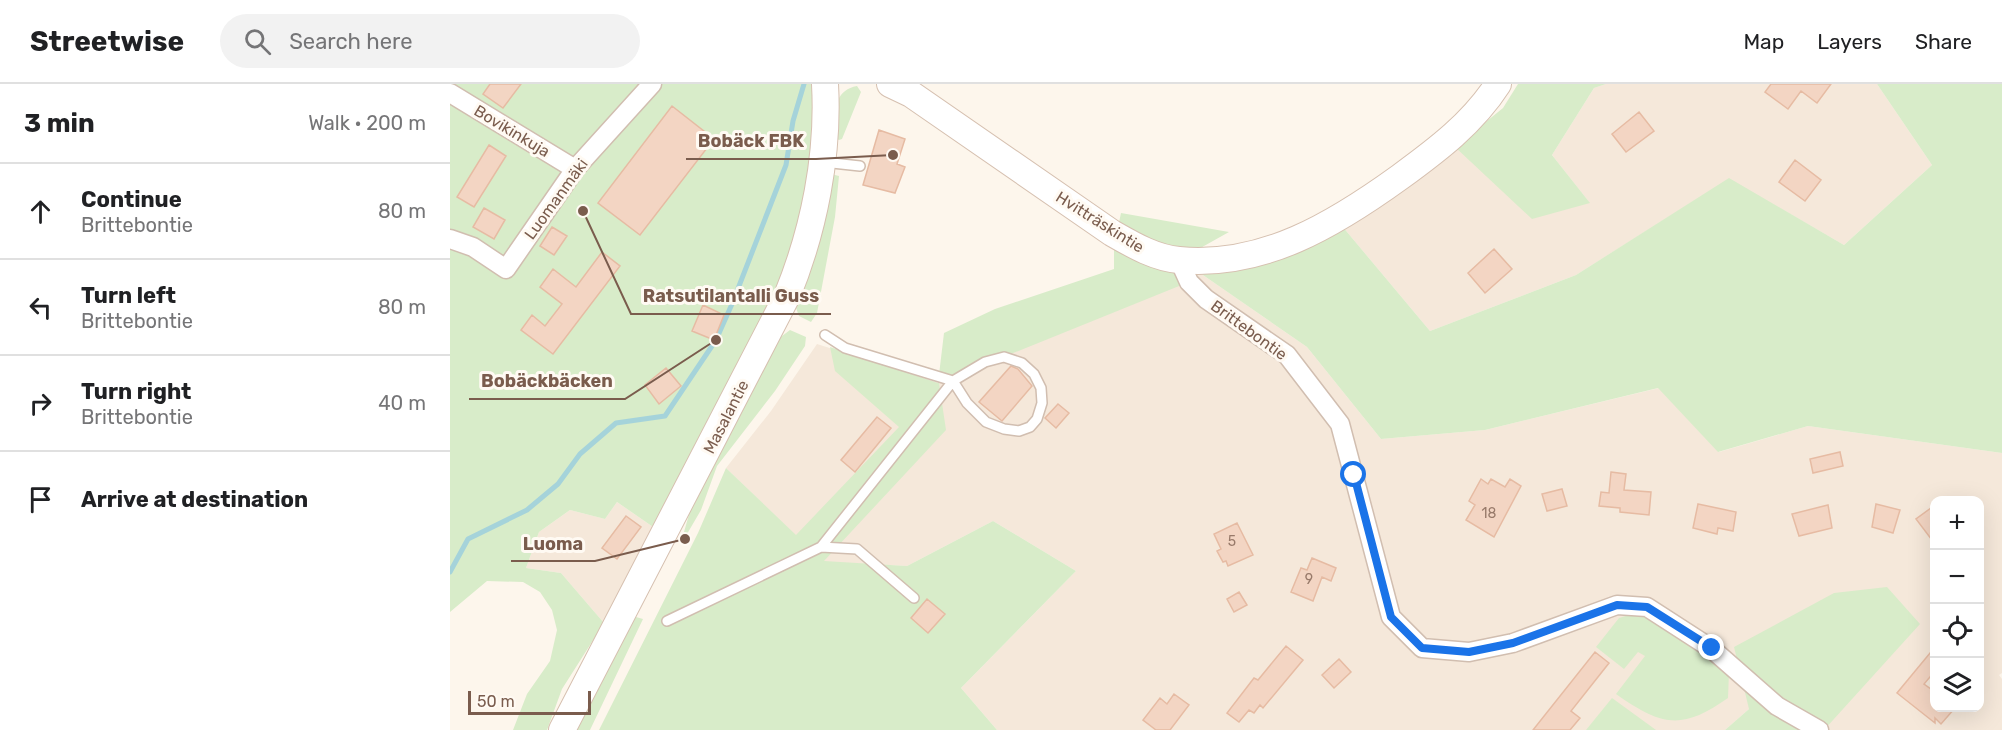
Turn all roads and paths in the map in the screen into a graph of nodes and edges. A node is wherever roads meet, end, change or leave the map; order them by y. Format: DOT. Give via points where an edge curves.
graph roads {
  1 [pos="652,84"];
  2 [pos="825,84"];
  3 [pos="890,84"];
  4 [pos="1498,84"];
  5 [pos="450,93"];
  6 [pos="821,162"];
  7 [pos="860,166"];
  8 [pos="574,169"];
  9 [pos="450,238"];
  10 [pos="1179,260"];
  11 [pos="825,335"];
  12 [pos="952,381"];
  13 [pos="821,547"];
  14 [pos="914,598"];
  15 [pos="667,621"];
  16 [pos="562,730"];
  17 [pos="1819,730"];
  1 -- 8 [label="street, Luomanmäki"];
  2 -- 6 [label="street, Masalantie"];
  3 -- 10 [label="street, Hvitträskintie" via="911,94 1112,233 1147,252"];
  4 -- 10 [label="street, Hvitträskintie" via="1470,120 1441,147 1349,214 1275,248 1238,257"];
  5 -- 8 [label="street, Bovikinkuja"];
  6 -- 7 [label="lane"];
  6 -- 16 [label="street, Masalantie" via="816,204 787,296"];
  8 -- 9 [label="street, Luomanmäki" via="506,269 473,247"];
  10 -- 17 [label="street, Brittebontie" via="1189,282 1206,299 1287,355 1340,424 1391,617 1422,648 1469,652 1513,643 1617,605 1647,607 1712,648 1777,706"];
  11 -- 12 [label="lane" via="845,348"];
  12 -- 12 [label="lane" via="986,422 1019,431 1030,428 1037,419 1042,404 1041,388 1022,363 1004,357 985,362"];
  12 -- 13 [label="lane"];
  13 -- 14 [label="lane" via="857,549"];
  13 -- 15 [label="lane"];
}
